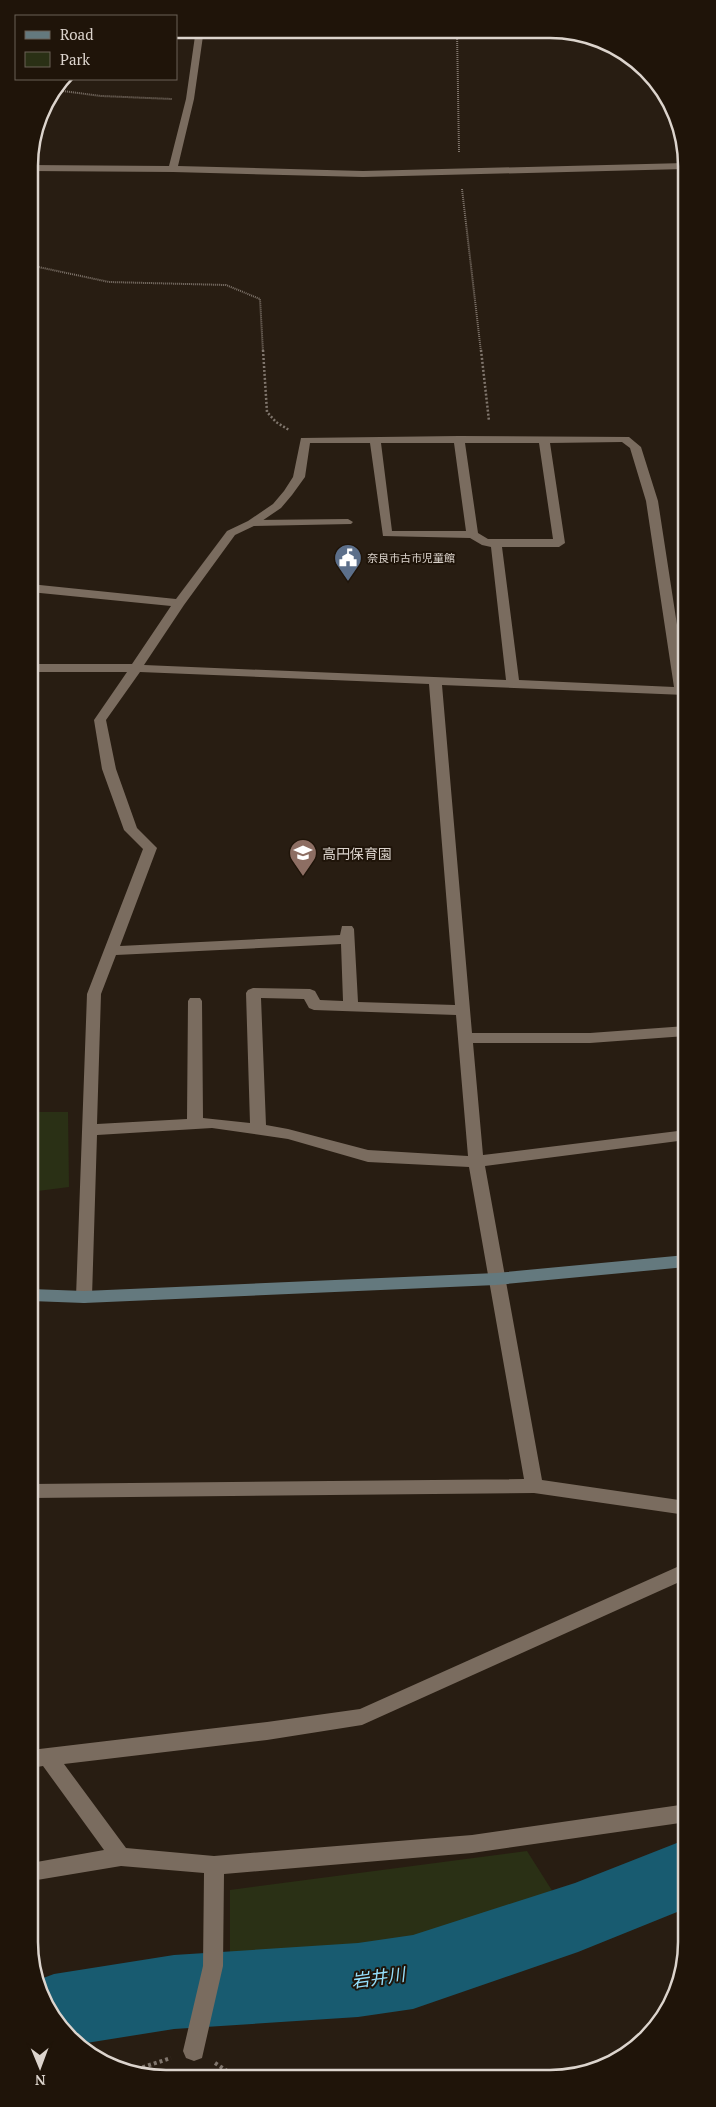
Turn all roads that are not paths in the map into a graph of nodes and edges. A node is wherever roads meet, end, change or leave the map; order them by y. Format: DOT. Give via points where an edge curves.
graph roads {
  1 [pos="199,38"];
  2 [pos="678,166"];
  3 [pos="38,168"];
  4 [pos="173,169"];
  5 [pos="459,439"];
  6 [pos="544,439"];
  7 [pos="376,440"];
  8 [pos="348,522"];
  9 [pos="252,523"];
  10 [pos="472,535"];
  11 [pos="496,543"];
  12 [pos="38,589"];
  13 [pos="180,603"];
  14 [pos="678,658"];
  15 [pos="38,668"];
  16 [pos="136,668"];
  17 [pos="435,681"];
  18 [pos="513,684"];
  19 [pos="678,694"];
  20 [pos="111,951"];
  21 [pos="195,1002"];
  22 [pos="351,1006"];
  23 [pos="463,1010"];
  24 [pos="678,1031"];
  25 [pos="465,1038"];
  26 [pos="195,1124"];
  27 [pos="89,1130"];
  28 [pos="258,1130"];
  29 [pos="678,1136"];
  30 [pos="476,1162"];
  31 [pos="678,1262"];
  32 [pos="496,1279"];
  33 [pos="38,1295"];
  34 [pos="84,1297"];
  35 [pos="534,1486"];
  36 [pos="38,1491"];
  37 [pos="678,1507"];
  38 [pos="678,1575"];
  39 [pos="40,1758"];
  40 [pos="678,1813"];
  41 [pos="121,1857"];
  42 [pos="214,1865"];
  43 [pos="38,1871"];
  44 [pos="194,2051"];
  1 -- 4 [label="street" via="190,100"];
  2 -- 4 [label="street" via="363,174"];
  3 -- 4 [label="street"];
  5 -- 6 [label="street"];
  5 -- 7 [label="street"];
  5 -- 10 [label="street"];
  6 -- 11 [label="street" via="559,543"];
  6 -- 14 [label="street" via="625,439 635,447 652,501"];
  7 -- 9 [label="street" via="305,440 299,477 277,506"];
  7 -- 10 [label="street" via="387,534"];
  8 -- 9 [label="lane"];
  9 -- 13 [label="street" via="231,533"];
  10 -- 11 [label="street" via="486,544"];
  11 -- 18 [label="street"];
  12 -- 13 [label="street"];
  13 -- 16 [label="street"];
  15 -- 16 [label="street"];
  16 -- 17 [label="street"];
  16 -- 20 [label="street" via="100,720 109,769 131,830 150,848"];
  17 -- 18 [label="street"];
  17 -- 23 [label="street"];
  18 -- 19 [label="street"];
  20 -- 22 [label="street" via="347,934"];
  20 -- 27 [label="street" via="94,994"];
  21 -- 26 [label="street"];
  22 -- 23 [label="street"];
  22 -- 28 [label="street" via="314,1005 310,994 252,993"];
  23 -- 25 [label="street"];
  24 -- 25 [label="street" via="590,1038"];
  25 -- 30 [label="street"];
  26 -- 27 [label="street"];
  26 -- 28 [label="street" via="212,1123"];
  27 -- 34 [label="street"];
  28 -- 30 [label="street" via="288,1134 368,1156"];
  29 -- 30 [label="street"];
  30 -- 32 [label="street"];
  31 -- 32 [label="street"];
  32 -- 34 [label="street"];
  32 -- 35 [label="street"];
  33 -- 34 [label="street"];
  35 -- 36 [label="street"];
  35 -- 37 [label="street"];
  38 -- 39 [label="street" via="362,1717"];
  39 -- 41 [label="street"];
  40 -- 42 [label="street" via="472,1844"];
  41 -- 42 [label="street"];
  41 -- 43 [label="street"];
  42 -- 44 [label="street" via="213,1966"];
}
